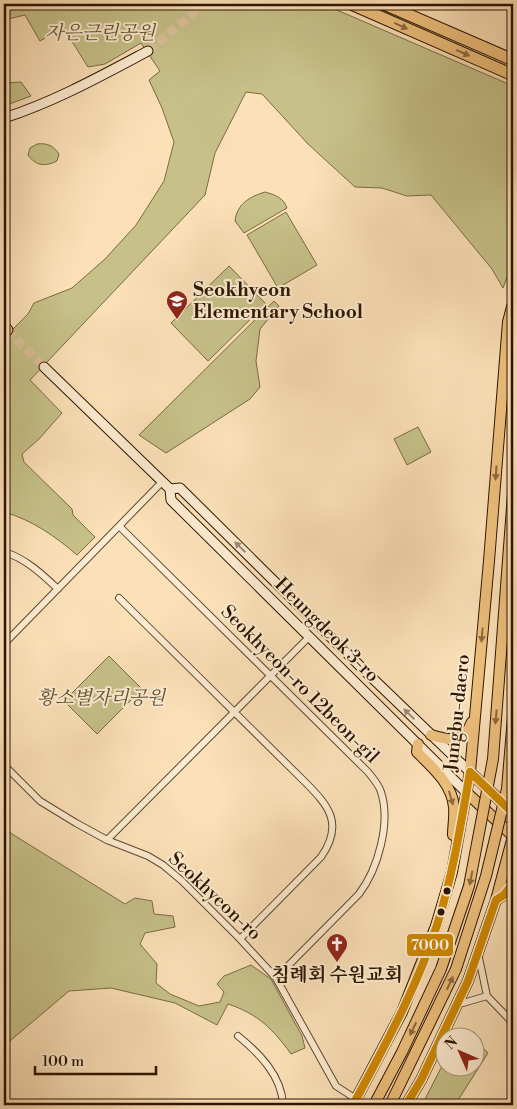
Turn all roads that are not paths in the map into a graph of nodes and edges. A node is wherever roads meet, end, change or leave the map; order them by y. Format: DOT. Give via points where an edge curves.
graph roads {
  1 [pos="351,4"];
  2 [pos="384,4"];
  3 [pos="148,51"];
  4 [pos="513,60"];
  5 [pos="513,75"];
  6 [pos="4,118"];
  7 [pos="513,303"];
  8 [pos="44,368"];
  9 [pos="162,482"];
  10 [pos="170,489"];
  11 [pos="513,494"];
  12 [pos="119,526"];
  13 [pos="4,552"];
  14 [pos="58,589"];
  15 [pos="119,598"];
  16 [pos="310,636"];
  17 [pos="4,644"];
  18 [pos="270,675"];
  19 [pos="234,712"];
  20 [pos="475,717"];
  21 [pos="513,717"];
  22 [pos="431,735"];
  23 [pos="418,744"];
  24 [pos="4,765"];
  25 [pos="470,772"];
  26 [pos="466,792"];
  27 [pos="513,812"];
  28 [pos="513,836"];
  29 [pos="107,840"];
  30 [pos="452,869"];
  31 [pos="513,883"];
  32 [pos="496,900"];
  33 [pos="240,939"];
  34 [pos="478,953"];
  35 [pos="276,978"];
  36 [pos="486,996"];
  37 [pos="456,1006"];
  38 [pos="513,1023"];
  39 [pos="238,1036"];
  40 [pos="355,1102"];
  41 [pos="283,1105"];
  42 [pos="374,1105"];
  43 [pos="390,1105"];
  44 [pos="406,1105"];
  1 -- 5 [label="highway, one-way"];
  2 -- 4 [label="highway"];
  3 -- 6 [label="street" via="81,86"];
  7 -- 20 [label="main road, Jungbu-daero, one-way" via="508,322"];
  8 -- 9 [label="street, Heungdeok 3-ro"];
  9 -- 10 [label="street, Heungdeok 3-ro"];
  9 -- 12 [label="street"];
  10 -- 16 [label="street, Heungdeok 3-ro" via="171,500"];
  22 -- 10 [label="street, Heungdeok 3-ro, one-way" via="180,488"];
  11 -- 42 [label="main road, one-way, bridge" via="493,759 469,886 441,969"];
  12 -- 14 [label="street"];
  12 -- 18 [label="street, Seokhyeon-ro 12beon-gil"];
  13 -- 14 [label="street" via="24,561"];
  14 -- 17 [label="street"];
  15 -- 19 [label="street"];
  16 -- 18 [label="street"];
  16 -- 23 [label="street, Heungdeok 3-ro"];
  18 -- 19 [label="street"];
  18 -- 35 [label="street, Seokhyeon-ro 12beon-gil" via="368,772 381,792 384,826 380,850 367,884"];
  19 -- 29 [label="street"];
  19 -- 33 [label="street" via="324,801 332,826 328,846 321,856"];
  20 -- 22 [label="main road" via="462,738 447,740"];
  20 -- 25 [label="main road, Jungbu-daero"];
  43 -- 21 [label="main road, one-way, bridge" via="456,969 486,876 508,789"];
  22 -- 25 [label="street, Heungdeok 3-ro"];
  23 -- 26 [label="street, Heungdeok 3-ro"];
  23 -- 30 [label="main road, one-way" via="417,752 449,788 454,807"];
  24 -- 29 [label="street, Seokhyeon-ro" via="40,801"];
  25 -- 26 [label="main road, Jungbu-daero"];
  25 -- 27 [label="main road"];
  26 -- 28 [label="main road"];
  26 -- 30 [label="main road, Jungbu-daero"];
  28 -- 32 [label="main road"];
  29 -- 33 [label="street, Seokhyeon-ro" via="163,865"];
  30 -- 40 [label="main road, Jungbu-daero" via="436,926 402,1012"];
  31 -- 32 [label="main road"];
  32 -- 34 [label="main road"];
  33 -- 35 [label="street, Seokhyeon-ro"];
  34 -- 36 [label="street"];
  34 -- 37 [label="main road"];
  35 -- 40 [label="street, Seokhyeon-ro" via="336,1086"];
  36 -- 37 [label="street"];
  36 -- 38 [label="street"];
  37 -- 44 [label="main road"];
  39 -- 41 [label="street" via="256,1050 273,1072"];
}
